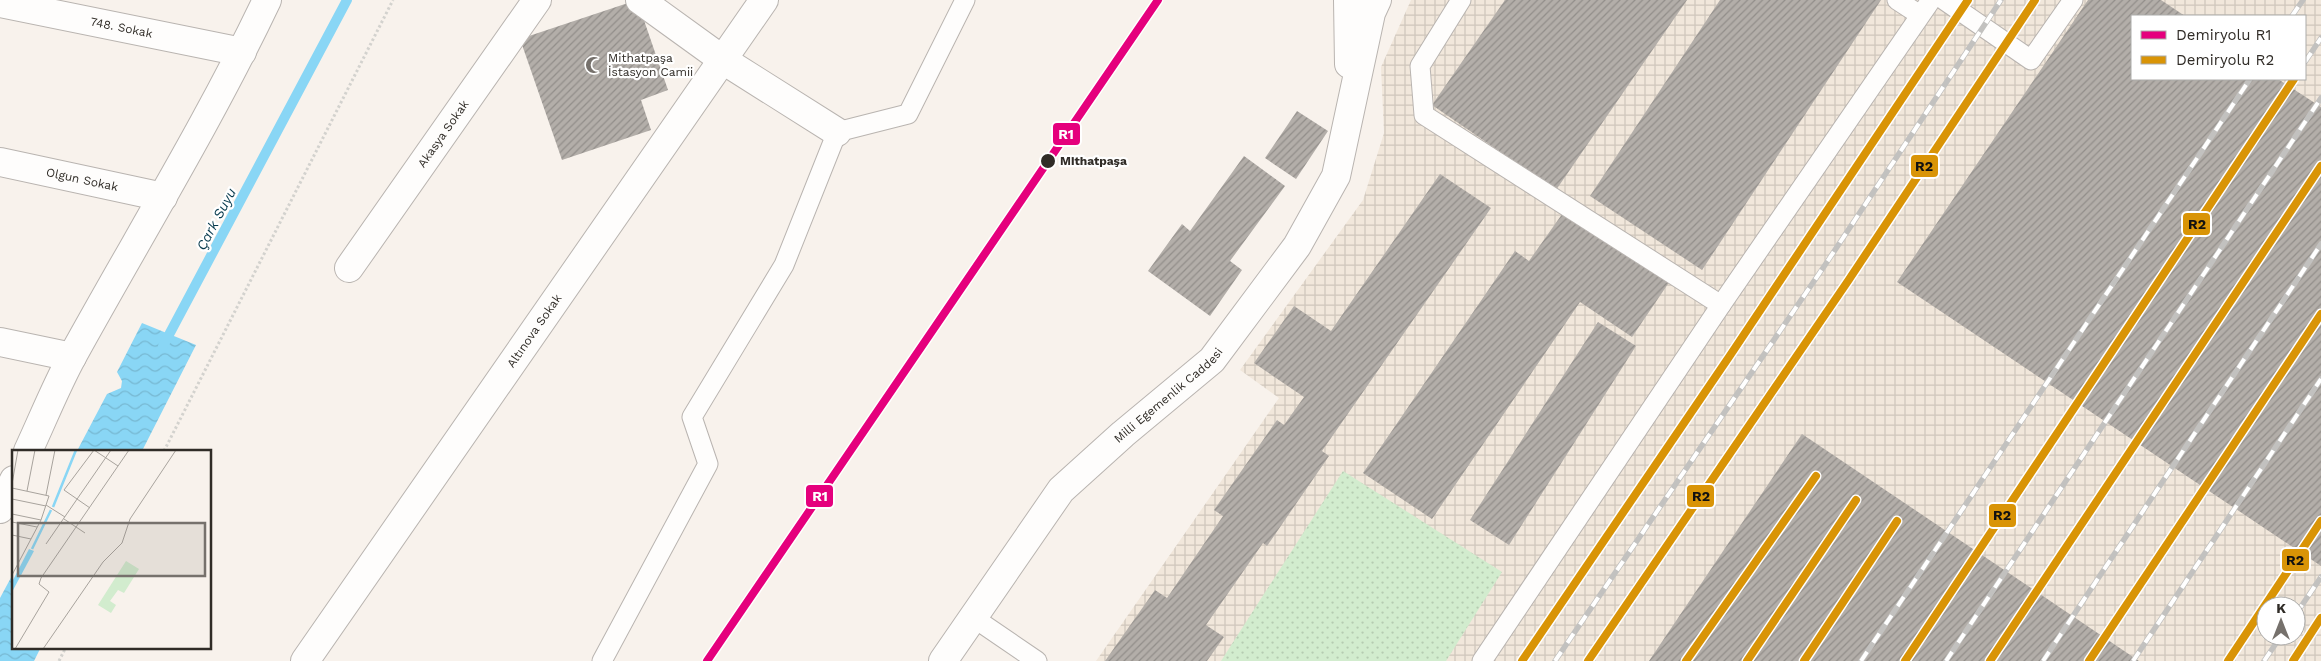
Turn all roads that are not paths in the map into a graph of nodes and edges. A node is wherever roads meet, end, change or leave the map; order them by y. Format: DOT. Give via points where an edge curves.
graph roads {
  1 [pos="267,0"];
  2 [pos="537,0"];
  3 [pos="640,0"];
  4 [pos="764,0"];
  5 [pos="965,0"];
  6 [pos="1348,0"];
  7 [pos="1377,0"];
  8 [pos="1462,0"];
  9 [pos="1897,0"];
  10 [pos="1931,0"];
  11 [pos="1944,0"];
  12 [pos="2073,0"];
  13 [pos="0,3"];
  14 [pos="1920,15"];
  15 [pos="242,52"];
  16 [pos="723,60"];
  17 [pos="1350,105"];
  18 [pos="837,132"];
  19 [pos="0,162"];
  20 [pos="163,198"];
  21 [pos="349,268"];
  22 [pos="1721,305"];
  23 [pos="0,342"];
  24 [pos="72,357"];
  25 [pos="28,450"];
  26 [pos="12,484"];
  27 [pos="0,509"];
  28 [pos="974,618"];
  29 [pos="305,661"];
  30 [pos="602,661"];
  31 [pos="943,661"];
  32 [pos="1037,661"];
  33 [pos="1482,661"];
  1 -- 15 [label="street"];
  2 -- 21 [label="street, Akasya Sokak"];
  3 -- 16 [label="street"];
  4 -- 16 [label="street, Altınova Sokak"];
  5 -- 18 [label="lane" via="908,114"];
  6 -- 17 [label="street, Milli Egemenlik Caddesi"];
  7 -- 17 [label="street, Milli Egemenlik Caddesi" via="1371,13"];
  8 -- 22 [label="lane" via="1420,66 1424,116"];
  9 -- 14 [label="lane"];
  10 -- 14 [label="lane"];
  11 -- 12 [label="lane" via="2031,60"];
  13 -- 15 [label="street, 748. Sokak"];
  14 -- 22 [label="lane"];
  15 -- 20 [label="street"];
  16 -- 18 [label="street"];
  16 -- 29 [label="street, Altınova Sokak"];
  17 -- 28 [label="street, Milli Egemenlik Caddesi" via="1336,176 1297,246 1212,360 1061,490"];
  18 -- 30 [label="lane" via="784,265 692,417 708,464"];
  19 -- 20 [label="street, Olgun Sokak"];
  20 -- 24 [label="street"];
  22 -- 33 [label="lane"];
  23 -- 24 [label="street"];
  24 -- 25 [label="street"];
  26 -- 27 [label="street"];
  28 -- 31 [label="street, Milli Egemenlik Caddesi"];
  28 -- 32 [label="lane"];
}
